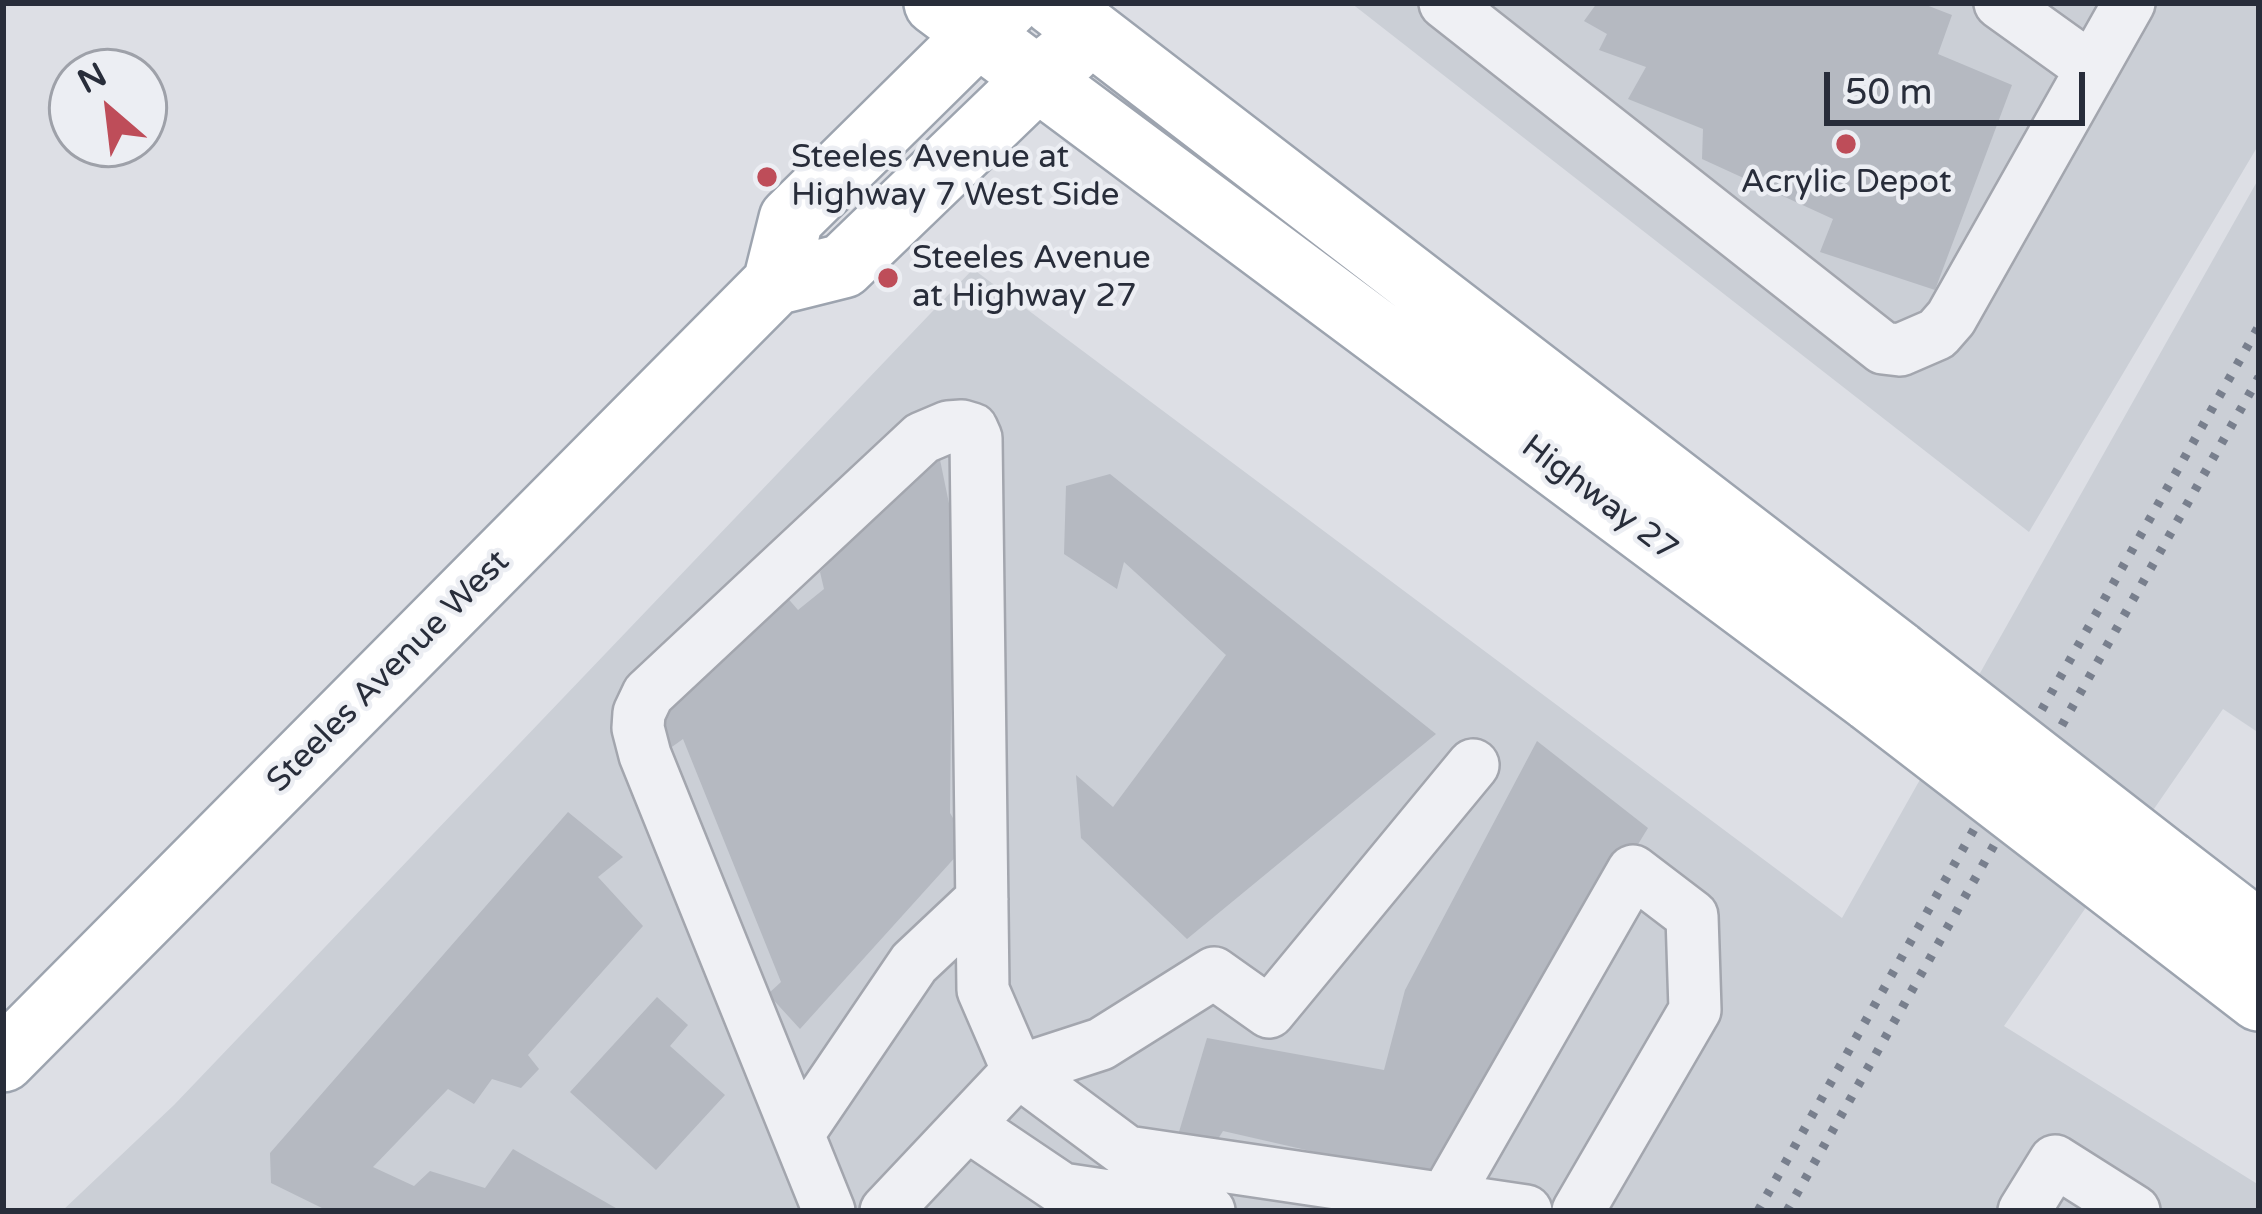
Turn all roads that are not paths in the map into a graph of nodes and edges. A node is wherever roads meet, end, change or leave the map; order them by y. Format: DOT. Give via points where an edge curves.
graph roads {
  1 [pos="1444,3"];
  2 [pos="2000,3"];
  3 [pos="2129,3"];
  4 [pos="974,13"];
  5 [pos="1089,13"];
  6 [pos="2092,70"];
  7 [pos="1037,79"];
  8 [pos="775,283"];
  9 [pos="1884,677"];
  10 [pos="1473,765"];
  11 [pos="2155,885"];
  12 [pos="982,899"];
  13 [pos="2259,933"];
  14 [pos="2259,999"];
  15 [pos="3,1060"];
  16 [pos="1018,1071"];
  17 [pos="967,1125"];
  18 [pos="798,1134"];
  19 [pos="1445,1199"];
  20 [pos="1054,1200"];
  21 [pos="829,1211"];
  22 [pos="886,1211"];
  23 [pos="1209,1211"];
  24 [pos="1526,1211"];
  25 [pos="1578,1211"];
  26 [pos="2024,1211"];
  27 [pos="2134,1211"];
  1 -- 6 [label="street" via="1883,348 1900,350 1937,334 1951,318"];
  2 -- 6 [label="street"];
  3 -- 6 [label="street"];
  4 -- 7 [label="main road, Highway 27"];
  4 -- 8 [label="main road" via="791,219"];
  5 -- 7 [label="main road"];
  5 -- 9 [label="main road, Highway 27"];
  7 -- 8 [label="main road" via="843,266"];
  7 -- 9 [label="main road, Highway 27"];
  8 -- 15 [label="main road, Steeles Avenue West"];
  9 -- 11 [label="main road, Highway 27, bridge"];
  10 -- 16 [label="street" via="1269,1012 1214,973 1101,1044"];
  11 -- 13 [label="main road, Highway 27"];
  11 -- 14 [label="main road, Highway 27"];
  12 -- 16 [label="street" via="983,990"];
  12 -- 18 [label="street" via="914,963"];
  12 -- 18 [label="street" via="976,438 962,425 922,438 648,694 639,713 645,755"];
  16 -- 17 [label="street"];
  16 -- 19 [label="street" via="1127,1152"];
  17 -- 20 [label="street"];
  17 -- 22 [label="street"];
  18 -- 21 [label="street"];
  19 -- 24 [label="street"];
  19 -- 25 [label="street" via="1633,871 1692,916 1695,1010"];
  20 -- 23 [label="street"];
  26 -- 27 [label="street" via="2055,1161"];
}
